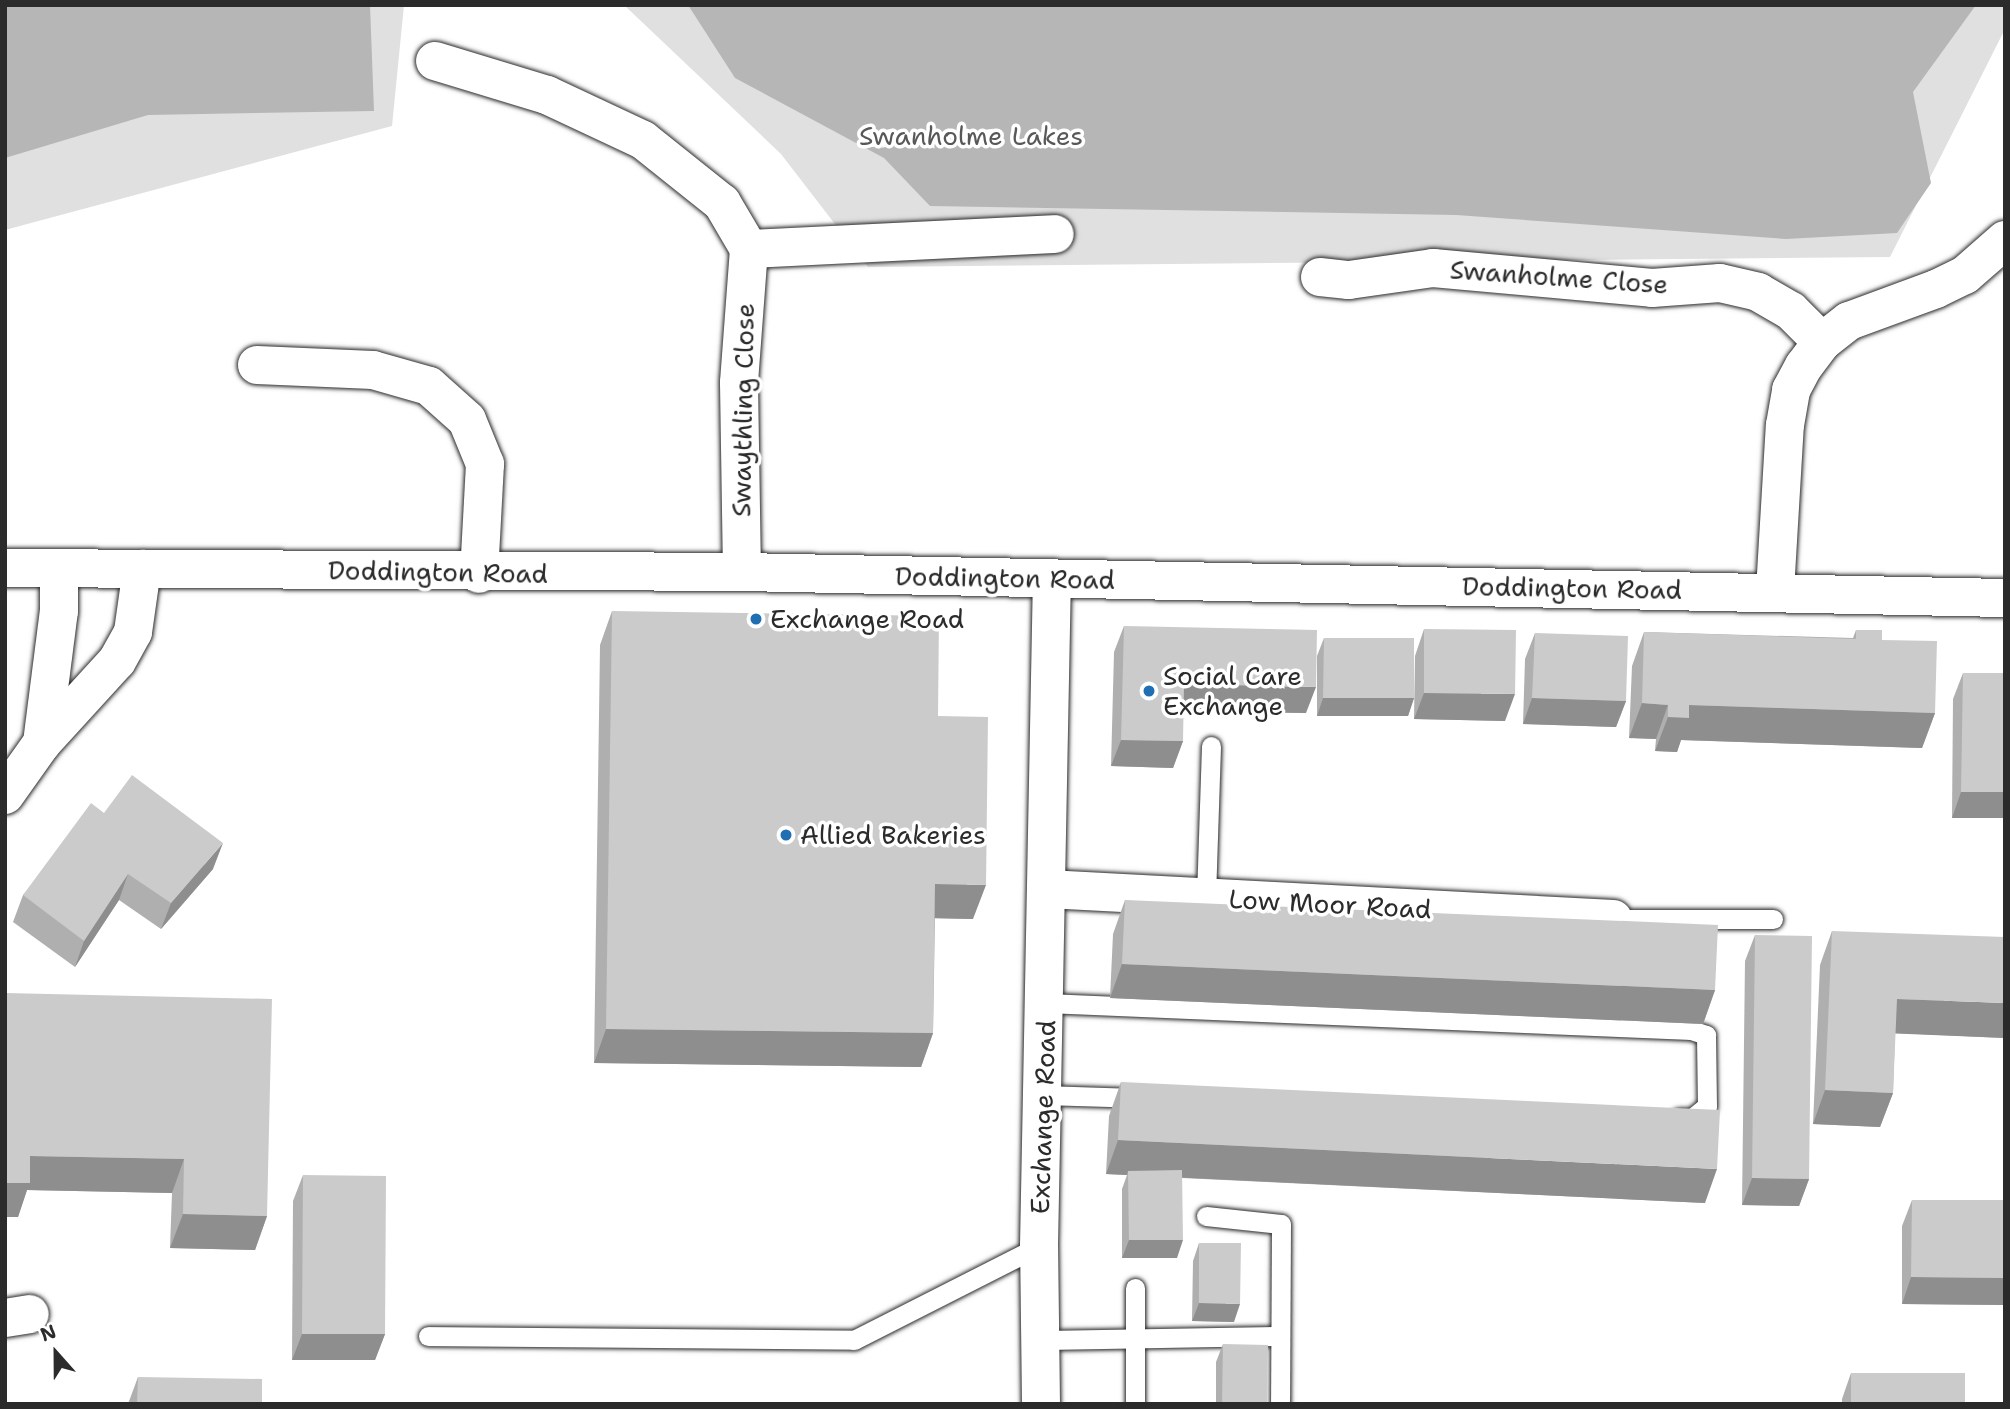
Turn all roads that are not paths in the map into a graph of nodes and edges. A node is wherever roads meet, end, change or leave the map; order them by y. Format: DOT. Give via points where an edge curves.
graph roads {
  1 [pos="435,61"];
  2 [pos="1055,234"];
  3 [pos="2005,240"];
  4 [pos="749,249"];
  5 [pos="1320,277"];
  6 [pos="1822,342"];
  7 [pos="257,365"];
  8 [pos="5,568"];
  9 [pos="142,569"];
  10 [pos="59,570"];
  11 [pos="742,572"];
  12 [pos="479,574"];
  13 [pos="1052,578"];
  14 [pos="1776,592"];
  15 [pos="2005,598"];
  16 [pos="42,743"];
  17 [pos="1210,746"];
  18 [pos="5,794"];
  19 [pos="1047,889"];
  20 [pos="1206,897"];
  21 [pos="1613,919"];
  22 [pos="1773,919"];
  23 [pos="1046,1003"];
  24 [pos="1044,1095"];
  25 [pos="1162,1099"];
  26 [pos="1652,1117"];
  27 [pos="1206,1216"];
  28 [pos="1039,1246"];
  29 [pos="1135,1288"];
  30 [pos="428,1336"];
  31 [pos="1280,1336"];
  32 [pos="1135,1338"];
  33 [pos="1040,1340"];
  34 [pos="1041,1404"];
  35 [pos="1135,1404"];
  36 [pos="1280,1404"];
  1 -- 4 [label="street" via="547,95 643,140 722,203"];
  2 -- 4 [label="street"];
  3 -- 6 [label="street" via="1965,275 1849,321"];
  4 -- 11 [label="street, Swaythling Close" via="739,383"];
  5 -- 6 [label="street, Swanholme Close" via="1349,280 1433,268 1652,288 1720,283 1758,292 1791,312"];
  6 -- 14 [label="street" via="1791,390"];
  7 -- 12 [label="street" via="373,370 429,386 467,420 485,464"];
  8 -- 10 [label="street, Doddington Road"];
  9 -- 10 [label="street, Doddington Road"];
  9 -- 12 [label="street, Doddington Road"];
  9 -- 16 [label="street" via="133,632 117,661"];
  10 -- 16 [label="street" via="59,611"];
  11 -- 12 [label="street, Doddington Road"];
  11 -- 13 [label="street, Doddington Road"];
  13 -- 14 [label="street, Doddington Road"];
  13 -- 19 [label="street, Exchange Road"];
  14 -- 15 [label="street, Doddington Road"];
  16 -- 18 [label="street"];
  17 -- 20 [label="lane"];
  19 -- 20 [label="street, Low Moor Road"];
  19 -- 23 [label="street, Exchange Road"];
  20 -- 21 [label="street, Low Moor Road"];
  21 -- 22 [label="lane"];
  23 -- 24 [label="street, Exchange Road"];
  23 -- 26 [label="lane" via="1598,1025 1706,1035 1707,1106 1692,1118"];
  24 -- 25 [label="lane"];
  24 -- 28 [label="street, Exchange Road"];
  27 -- 31 [label="lane" via="1281,1224"];
  28 -- 30 [label="lane" via="854,1339"];
  28 -- 33 [label="street, Exchange Road"];
  29 -- 32 [label="lane"];
  31 -- 32 [label="lane"];
  31 -- 36 [label="lane"];
  32 -- 33 [label="lane"];
  32 -- 35 [label="lane"];
  33 -- 34 [label="street, Exchange Road"];
}
